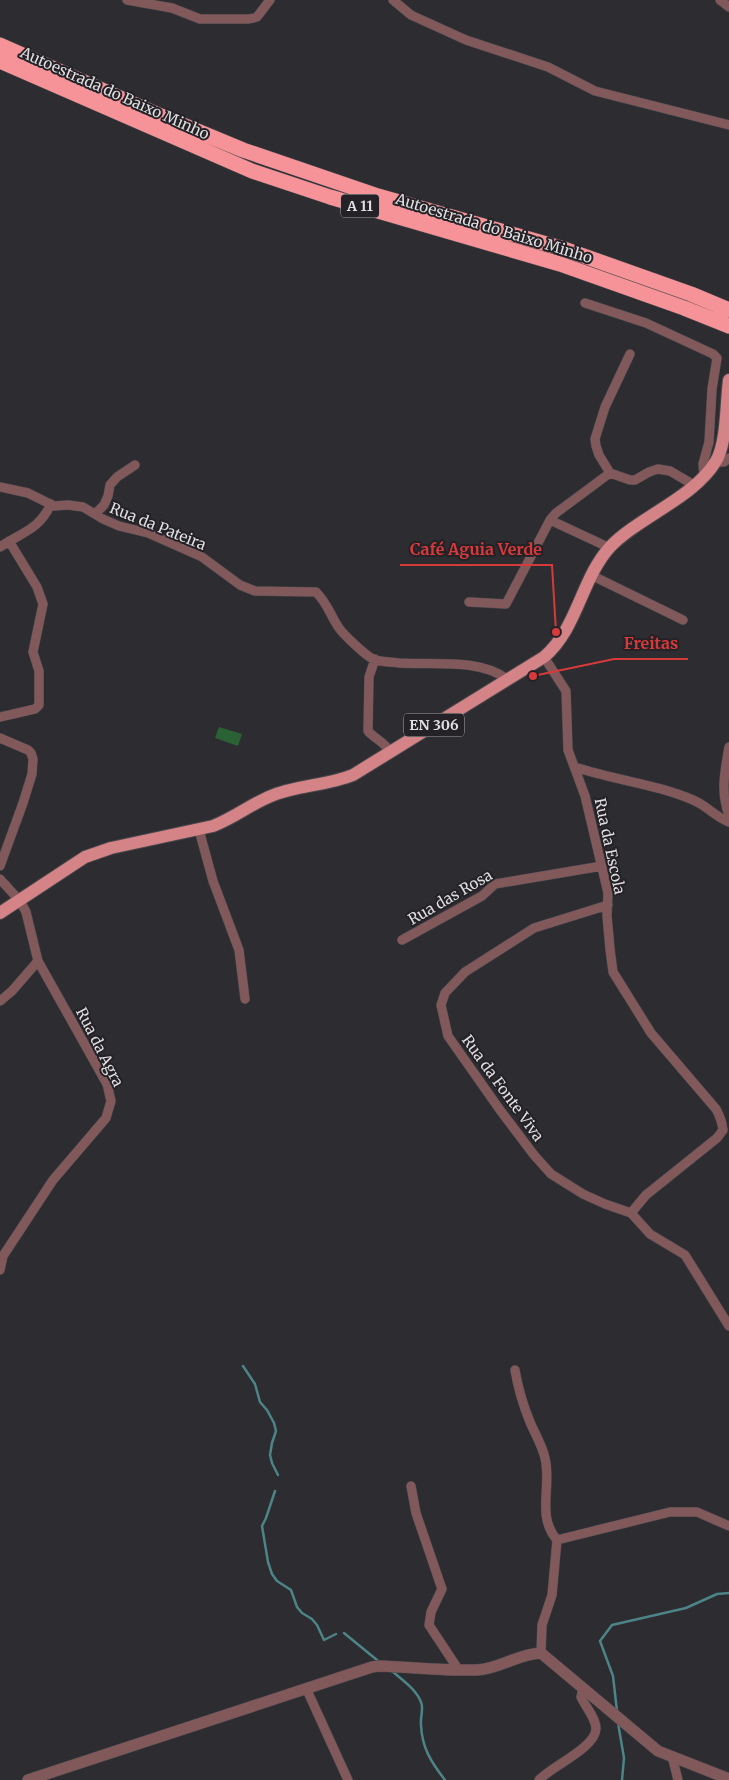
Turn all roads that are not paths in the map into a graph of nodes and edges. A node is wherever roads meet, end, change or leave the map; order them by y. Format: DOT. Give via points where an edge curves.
graph roads {
  1 [pos="127,0"];
  2 [pos="270,0"];
  3 [pos="393,0"];
  4 [pos="0,45"];
  5 [pos="0,61"];
  6 [pos="729,125"];
  7 [pos="585,302"];
  8 [pos="729,310"];
  9 [pos="729,326"];
  10 [pos="630,354"];
  11 [pos="729,380"];
  12 [pos="729,458"];
  13 [pos="716,462"];
  14 [pos="135,465"];
  15 [pos="610,473"];
  16 [pos="699,481"];
  17 [pos="0,487"];
  18 [pos="51,504"];
  19 [pos="95,514"];
  20 [pos="550,520"];
  21 [pos="9,541"];
  22 [pos="0,547"];
  23 [pos="610,548"];
  24 [pos="593,576"];
  25 [pos="469,602"];
  26 [pos="683,620"];
  27 [pos="544,657"];
  28 [pos="375,659"];
  29 [pos="507,680"];
  30 [pos="0,717"];
  31 [pos="0,738"];
  32 [pos="729,747"];
  33 [pos="390,752"];
  34 [pos="575,767"];
  35 [pos="729,815"];
  36 [pos="729,822"];
  37 [pos="199,830"];
  38 [pos="0,866"];
  39 [pos="602,866"];
  40 [pos="0,879"];
  41 [pos="20,901"];
  42 [pos="608,905"];
  43 [pos="0,913"];
  44 [pos="402,940"];
  45 [pos="38,961"];
  46 [pos="245,999"];
  47 [pos="0,1001"];
  48 [pos="631,1213"];
  49 [pos="0,1270"];
  50 [pos="729,1326"];
  51 [pos="515,1370"];
  52 [pos="411,1486"];
  53 [pos="728,1524"];
  54 [pos="557,1540"];
  55 [pos="541,1653"];
  56 [pos="458,1669"];
  57 [pos="306,1688"];
  58 [pos="583,1688"];
  59 [pos="672,1756"];
  60 [pos="44,1777"];
  61 [pos="729,1779"];
  62 [pos="28,1780"];
  63 [pos="348,1780"];
  64 [pos="539,1780"];
  65 [pos="678,1780"];
  1 -- 2 [label="street" via="172,8 200,20 257,17"];
  3 -- 6 [label="street" via="411,15 466,40 548,67 595,91"];
  4 -- 8 [label="highway, Autoestrada do Baixo Minho / A 11" via="243,150 378,196 564,249"];
  5 -- 9 [label="highway, Autoestrada do Baixo Minho / A 11" via="252,171 560,264"];
  7 -- 16 [label="street" via="660,328 717,358 709,442"];
  10 -- 15 [label="street" via="605,407 595,439 599,455"];
  11 -- 13 [label="main road, EN 306" via="723,439"];
  12 -- 13 [label="street"];
  13 -- 16 [label="main road, EN 306"];
  14 -- 19 [label="street" via="110,485 104,505"];
  15 -- 16 [label="street" via="635,480 648,472 664,470"];
  15 -- 20 [label="street"];
  16 -- 23 [label="main road, EN 306"];
  17 -- 18 [label="street, Rua da Pateira" via="28,493"];
  18 -- 19 [label="street, Rua da Pateira" via="83,508"];
  18 -- 21 [label="street" via="41,522"];
  19 -- 28 [label="street, Rua da Pateira" via="202,557 240,585 255,591 316,592 324,600 338,627"];
  20 -- 23 [label="street"];
  20 -- 25 [label="street" via="506,604"];
  21 -- 22 [label="street"];
  21 -- 30 [label="street" via="37,587 43,604 33,652 39,670 39,705 35,709"];
  23 -- 24 [label="main road, EN 306"];
  24 -- 26 [label="street"];
  24 -- 27 [label="main road, EN 306" via="562,638"];
  27 -- 29 [label="main road, EN 306"];
  27 -- 34 [label="street, Rua da Escola" via="566,691 568,750"];
  28 -- 29 [label="street" via="484,667"];
  28 -- 33 [label="street" via="369,677 368,731"];
  29 -- 33 [label="main road, EN 306"];
  31 -- 38 [label="street" via="28,750 33,759 32,774"];
  32 -- 35 [label="street" via="724,804"];
  33 -- 37 [label="main road, EN 306" via="353,775 271,796 224,821"];
  34 -- 36 [label="street" via="696,801 718,818"];
  34 -- 39 [label="street, Rua da Escola"];
  37 -- 41 [label="main road, EN 306" via="111,848 85,857"];
  37 -- 46 [label="street" via="213,881 240,950"];
  39 -- 42 [label="street, Rua da Escola"];
  39 -- 44 [label="street, Rua das Rosa" via="496,884 482,896"];
  40 -- 41 [label="street"];
  41 -- 43 [label="main road, EN 306"];
  41 -- 45 [label="street, Rua da Agra" via="26,912"];
  42 -- 48 [label="street, Rua da Escola" via="613,972 651,1033 716,1109 723,1130 646,1196"];
  42 -- 48 [label="street, Rua da Fonte Viva" via="527,932 465,972 444,993 441,1005 448,1036 545,1168 583,1194"];
  45 -- 47 [label="street"];
  45 -- 49 [label="street, Rua da Agra" via="107,1084 111,1101 106,1118 53,1180 4,1256"];
  48 -- 50 [label="street" via="650,1234 686,1255"];
  51 -- 54 [label="street" via="518,1390 545,1459 546,1522"];
  52 -- 56 [label="street" via="416,1513 442,1589 431,1612 429,1625"];
  53 -- 54 [label="street" via="697,1512 670,1512"];
  54 -- 55 [label="street" via="552,1595 542,1625"];
  55 -- 56 [label="street" via="527,1654 495,1667"];
  55 -- 58 [label="street"];
  56 -- 57 [label="street" via="379,1666"];
  57 -- 60 [label="street"];
  57 -- 63 [label="street"];
  58 -- 59 [label="street" via="658,1751"];
  58 -- 64 [label="street" via="581,1697 595,1723 593,1736 588,1744"];
  59 -- 61 [label="street"];
  59 -- 65 [label="street"];
  60 -- 62 [label="street"];
}
